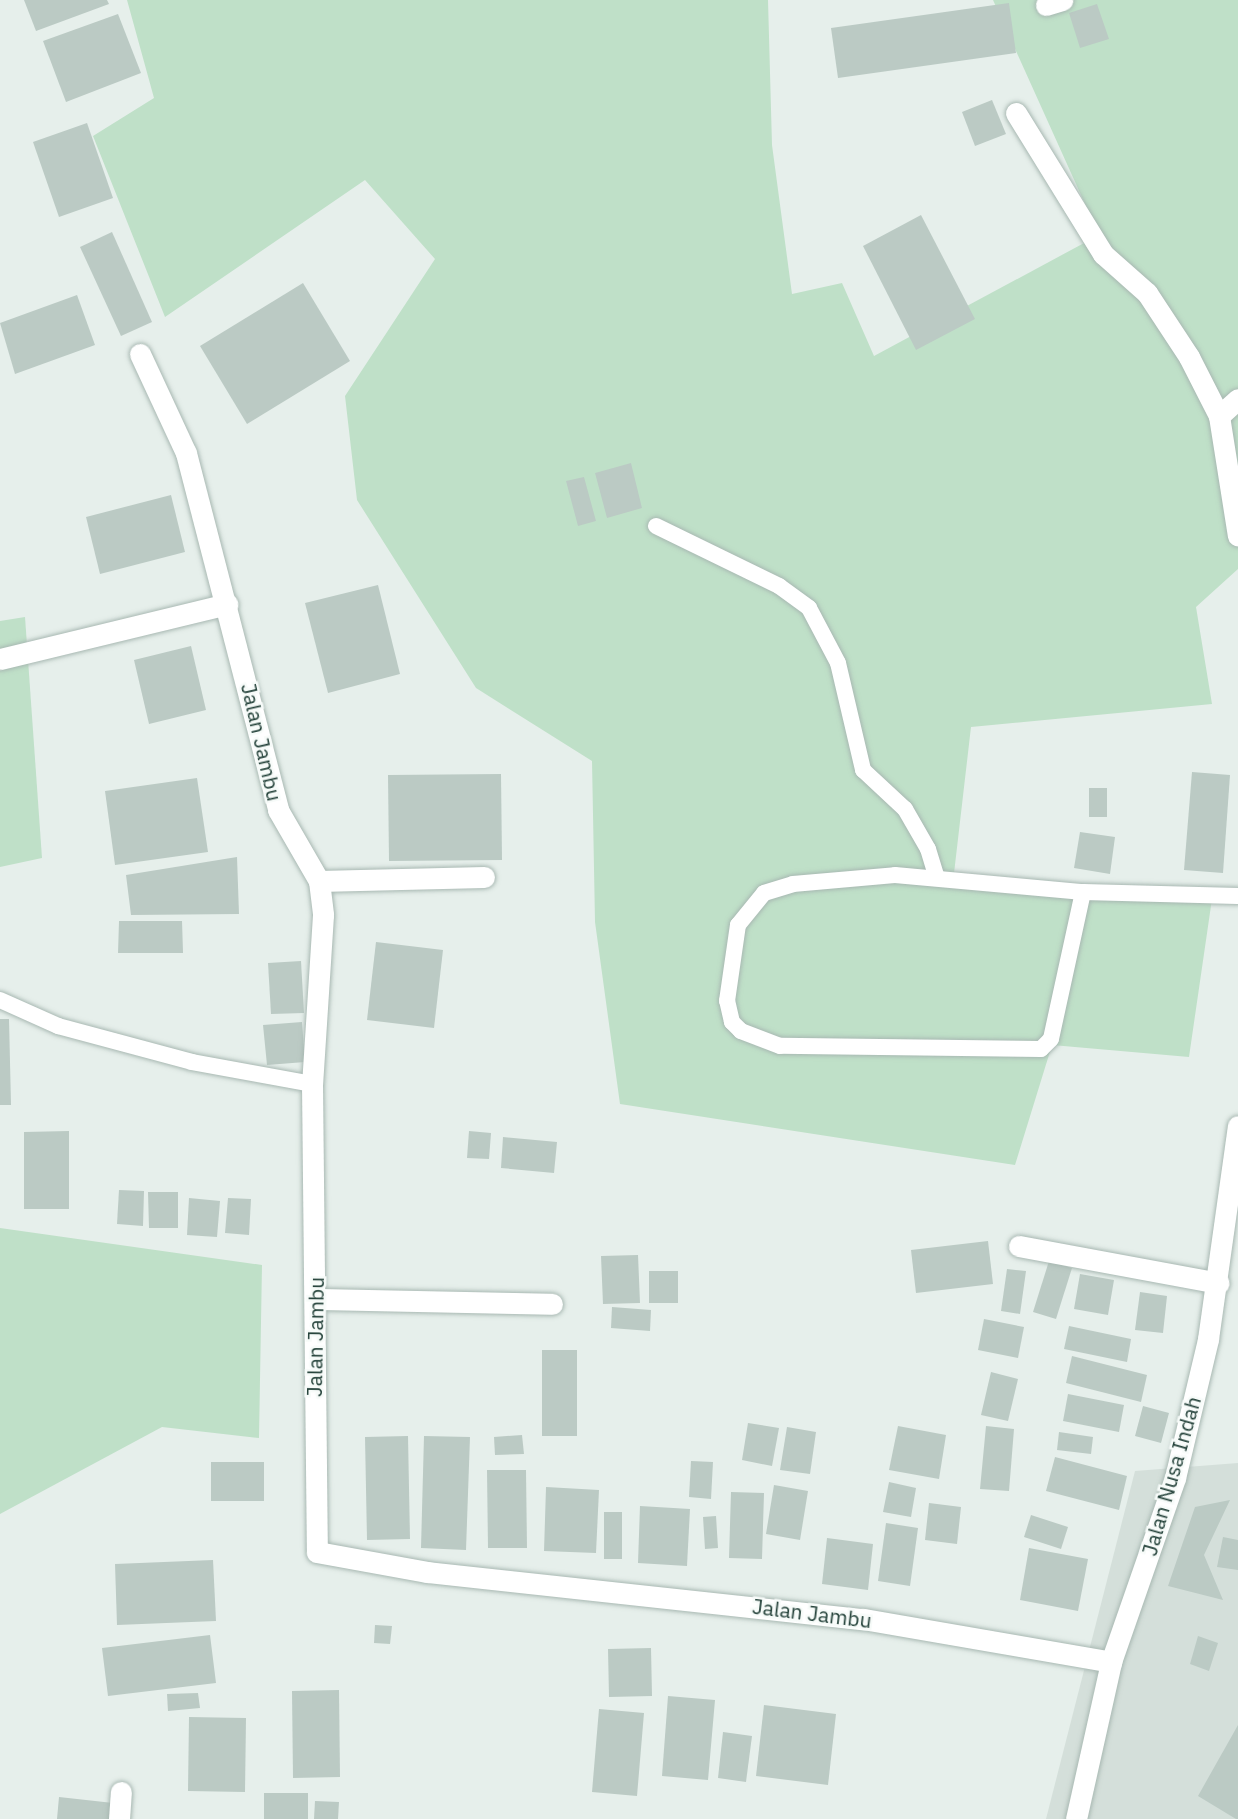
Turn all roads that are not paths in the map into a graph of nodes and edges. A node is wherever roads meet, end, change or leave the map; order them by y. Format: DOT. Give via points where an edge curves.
graph roads {
  1 [pos="1016,113"];
  2 [pos="140,354"];
  3 [pos="1238,399"];
  4 [pos="1219,416"];
  5 [pos="656,526"];
  6 [pos="1238,536"];
  7 [pos="228,604"];
  8 [pos="0,660"];
  9 [pos="484,877"];
  10 [pos="937,878"];
  11 [pos="319,881"];
  12 [pos="1083,892"];
  13 [pos="1238,896"];
  14 [pos="0,1000"];
  15 [pos="312,1084"];
  16 [pos="1238,1126"];
  17 [pos="1019,1246"];
  18 [pos="1219,1283"];
  19 [pos="318,1299"];
  20 [pos="552,1304"];
  21 [pos="1111,1662"];
  22 [pos="121,1792"];
  23 [pos="120,1819"];
  24 [pos="1076,1819"];
  1 -- 4 [label="street" via="1103,254 1154,303"];
  2 -- 7 [label="street, Jalan Jambu" via="186,453"];
  3 -- 4 [label="street"];
  4 -- 6 [label="street"];
  5 -- 10 [label="lane" via="779,586 809,608 838,663 863,770 905,809 928,849"];
  7 -- 8 [label="street"];
  7 -- 11 [label="street, Jalan Jambu" via="278,810"];
  9 -- 11 [label="street"];
  10 -- 12 [label="lane"];
  10 -- 12 [label="lane" via="826,880 764,893 738,925 727,1001 732,1022 749,1036 780,1046 1041,1049 1051,1039"];
  11 -- 15 [label="street, Jalan Jambu" via="323,915"];
  12 -- 13 [label="lane"];
  14 -- 15 [label="lane" via="58,1027 192,1062"];
  15 -- 19 [label="street, Jalan Jambu"];
  16 -- 18 [label="street, Jalan Nusa Indah"];
  17 -- 18 [label="street"];
  18 -- 21 [label="street, Jalan Nusa Indah" via="1175,1478"];
  19 -- 20 [label="street"];
  19 -- 21 [label="street, Jalan Jambu" via="317,1552 417,1571 863,1619"];
  21 -- 24 [label="street, Jalan Nusa Indah"];
  22 -- 23 [label="street"];
}
